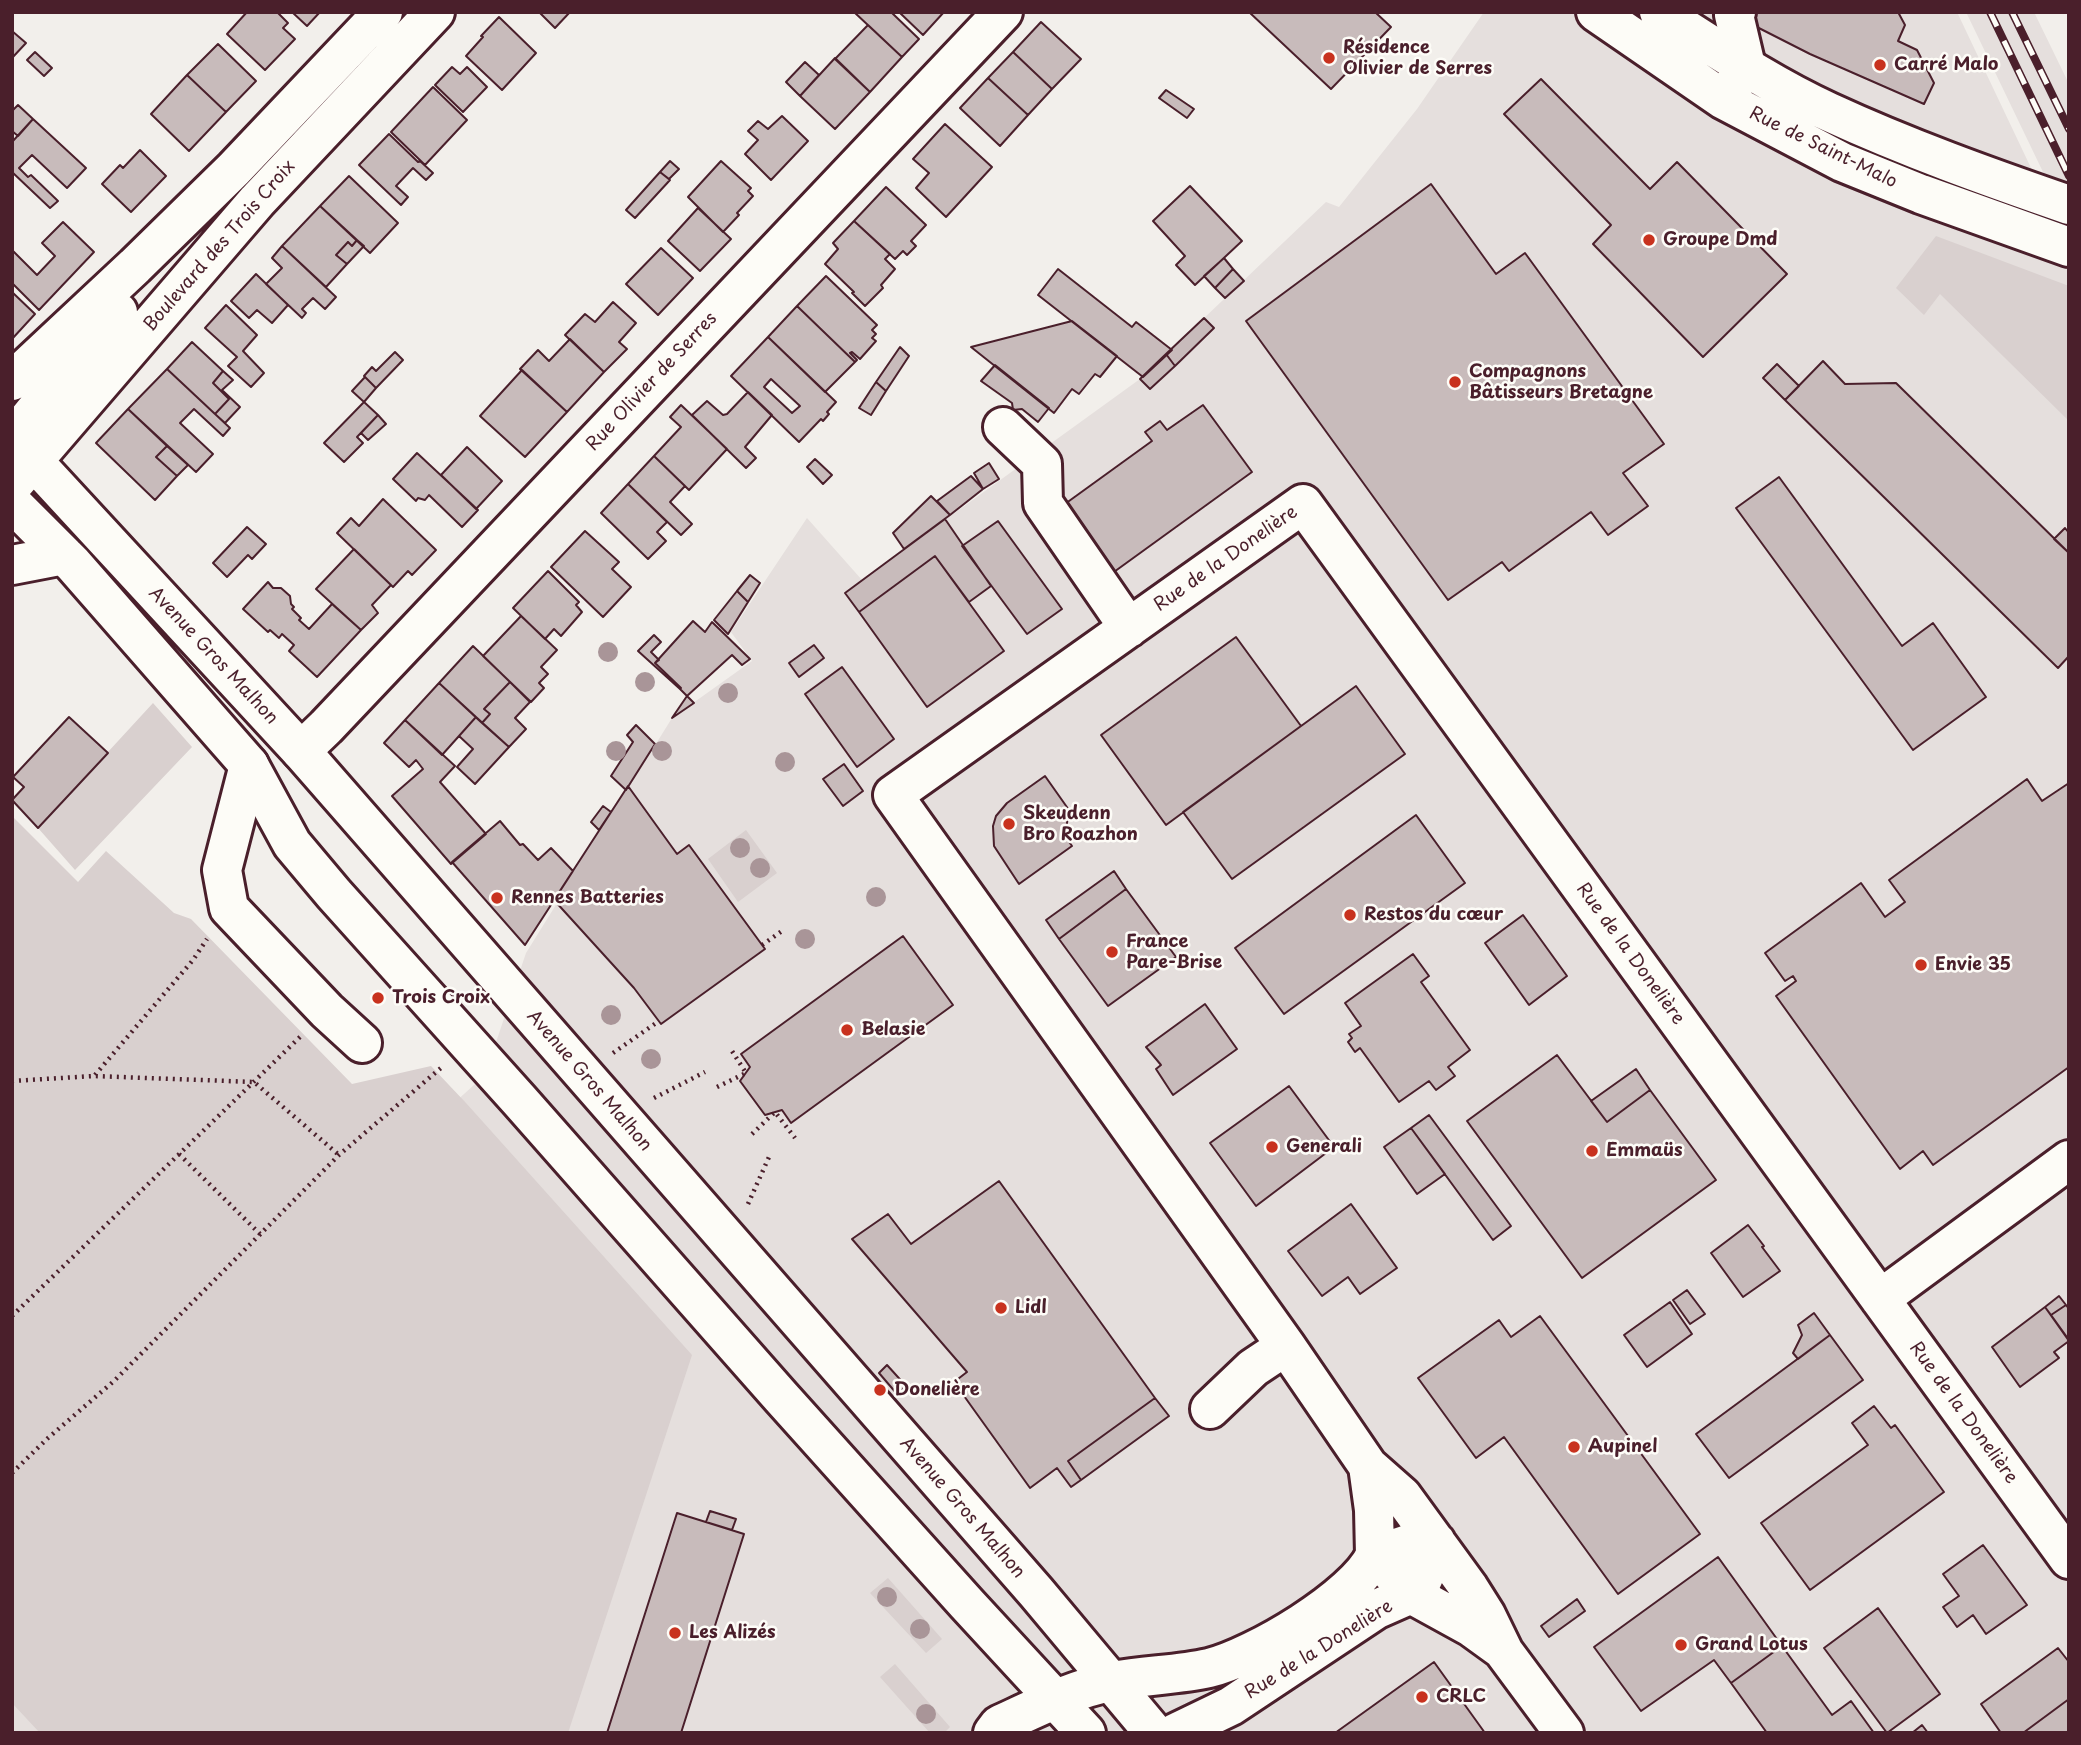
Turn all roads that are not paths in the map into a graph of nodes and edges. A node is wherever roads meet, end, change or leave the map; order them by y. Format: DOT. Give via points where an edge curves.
graph roads {
  1 [pos="383,12"];
  2 [pos="435,12"];
  3 [pos="1003,12"];
  4 [pos="1659,12"];
  5 [pos="1737,12"];
  6 [pos="1610,16"];
  7 [pos="1746,66"];
  8 [pos="1724,100"];
  9 [pos="234,169"];
  10 [pos="2069,205"];
  11 [pos="2069,247"];
  12 [pos="12,381"];
  13 [pos="1003,427"];
  14 [pos="17,454"];
  15 [pos="12,503"];
  16 [pos="64,555"];
  17 [pos="12,565"];
  18 [pos="1129,628"];
  19 [pos="301,751"];
  20 [pos="249,765"];
  21 [pos="362,1043"];
  22 [pos="2069,1160"];
  23 [pos="1880,1299"];
  24 [pos="1286,1346"];
  25 [pos="1210,1409"];
  26 [pos="1367,1466"];
  27 [pos="1436,1542"];
  28 [pos="1374,1555"];
  29 [pos="2069,1559"];
  30 [pos="1411,1594"];
  31 [pos="1504,1652"];
  32 [pos="1112,1681"];
  33 [pos="1056,1699"];
  34 [pos="993,1733"];
  35 [pos="1086,1733"];
  36 [pos="1154,1733"];
  37 [pos="1175,1733"];
  38 [pos="1564,1733"];
  1 -- 9 [label="main road"];
  2 -- 14 [label="main road, Boulevard des Trois Croix"];
  3 -- 19 [label="main road, Rue Olivier de Serres"];
  4 -- 7 [label="main road, Rue de Saint-Malo"];
  5 -- 7 [label="main road"];
  6 -- 8 [label="main road, Rue de Saint-Malo"];
  7 -- 8 [label="main road"];
  7 -- 10 [label="main road, Rue de Saint-Malo" via="1828,112"];
  8 -- 11 [label="main road, Rue de Saint-Malo" via="1842,162"];
  9 -- 12 [label="main road"];
  9 -- 14 [label="main road" via="144,285 96,335"];
  13 -- 18 [label="main road" via="1042,464 1043,503"];
  14 -- 19 [label="main road, Avenue Gros Malhon"];
  15 -- 16 [label="main road"];
  16 -- 17 [label="main road"];
  16 -- 20 [label="main road"];
  18 -- 23 [label="main road, Rue de la Donelière" via="1303,504"];
  18 -- 24 [label="main road, Rue de la Donelière" via="893,795"];
  19 -- 32 [label="main road, Avenue Gros Malhon"];
  20 -- 21 [label="main road" via="222,870 229,908"];
  20 -- 33 [label="main road" via="292,844 334,894"];
  22 -- 23 [label="main road"];
  23 -- 29 [label="main road, Rue de la Donelière"];
  24 -- 25 [label="main road" via="1253,1368"];
  24 -- 26 [label="main road, Rue de la Donelière"];
  26 -- 27 [label="main road, Rue de la Donelière" via="1402,1496"];
  26 -- 28 [label="main road, Rue de la Donelière" via="1374,1510"];
  27 -- 28 [label="main road" via="1414,1542"];
  27 -- 30 [label="main road, Rue de la Donelière" via="1422,1581"];
  27 -- 31 [label="main road, Rue de la Donelière" via="1486,1615"];
  28 -- 30 [label="main road, Rue de la Donelière"];
  28 -- 32 [label="main road, Rue de la Donelière" via="1369,1568 1312,1617 1239,1657 1209,1668"];
  30 -- 31 [label="main road, Rue de la Donelière" via="1471,1627"];
  30 -- 37 [label="main road, Rue de la Donelière" via="1377,1609 1231,1706"];
  31 -- 38 [label="main road, Rue de la Donelière"];
  32 -- 33 [label="main road, Rue de la Donelière"];
  32 -- 36 [label="main road, Avenue Gros Malhon"];
  33 -- 34 [label="main road, Rue de la Donelière" via="999,1725"];
  33 -- 35 [label="main road"];
}
